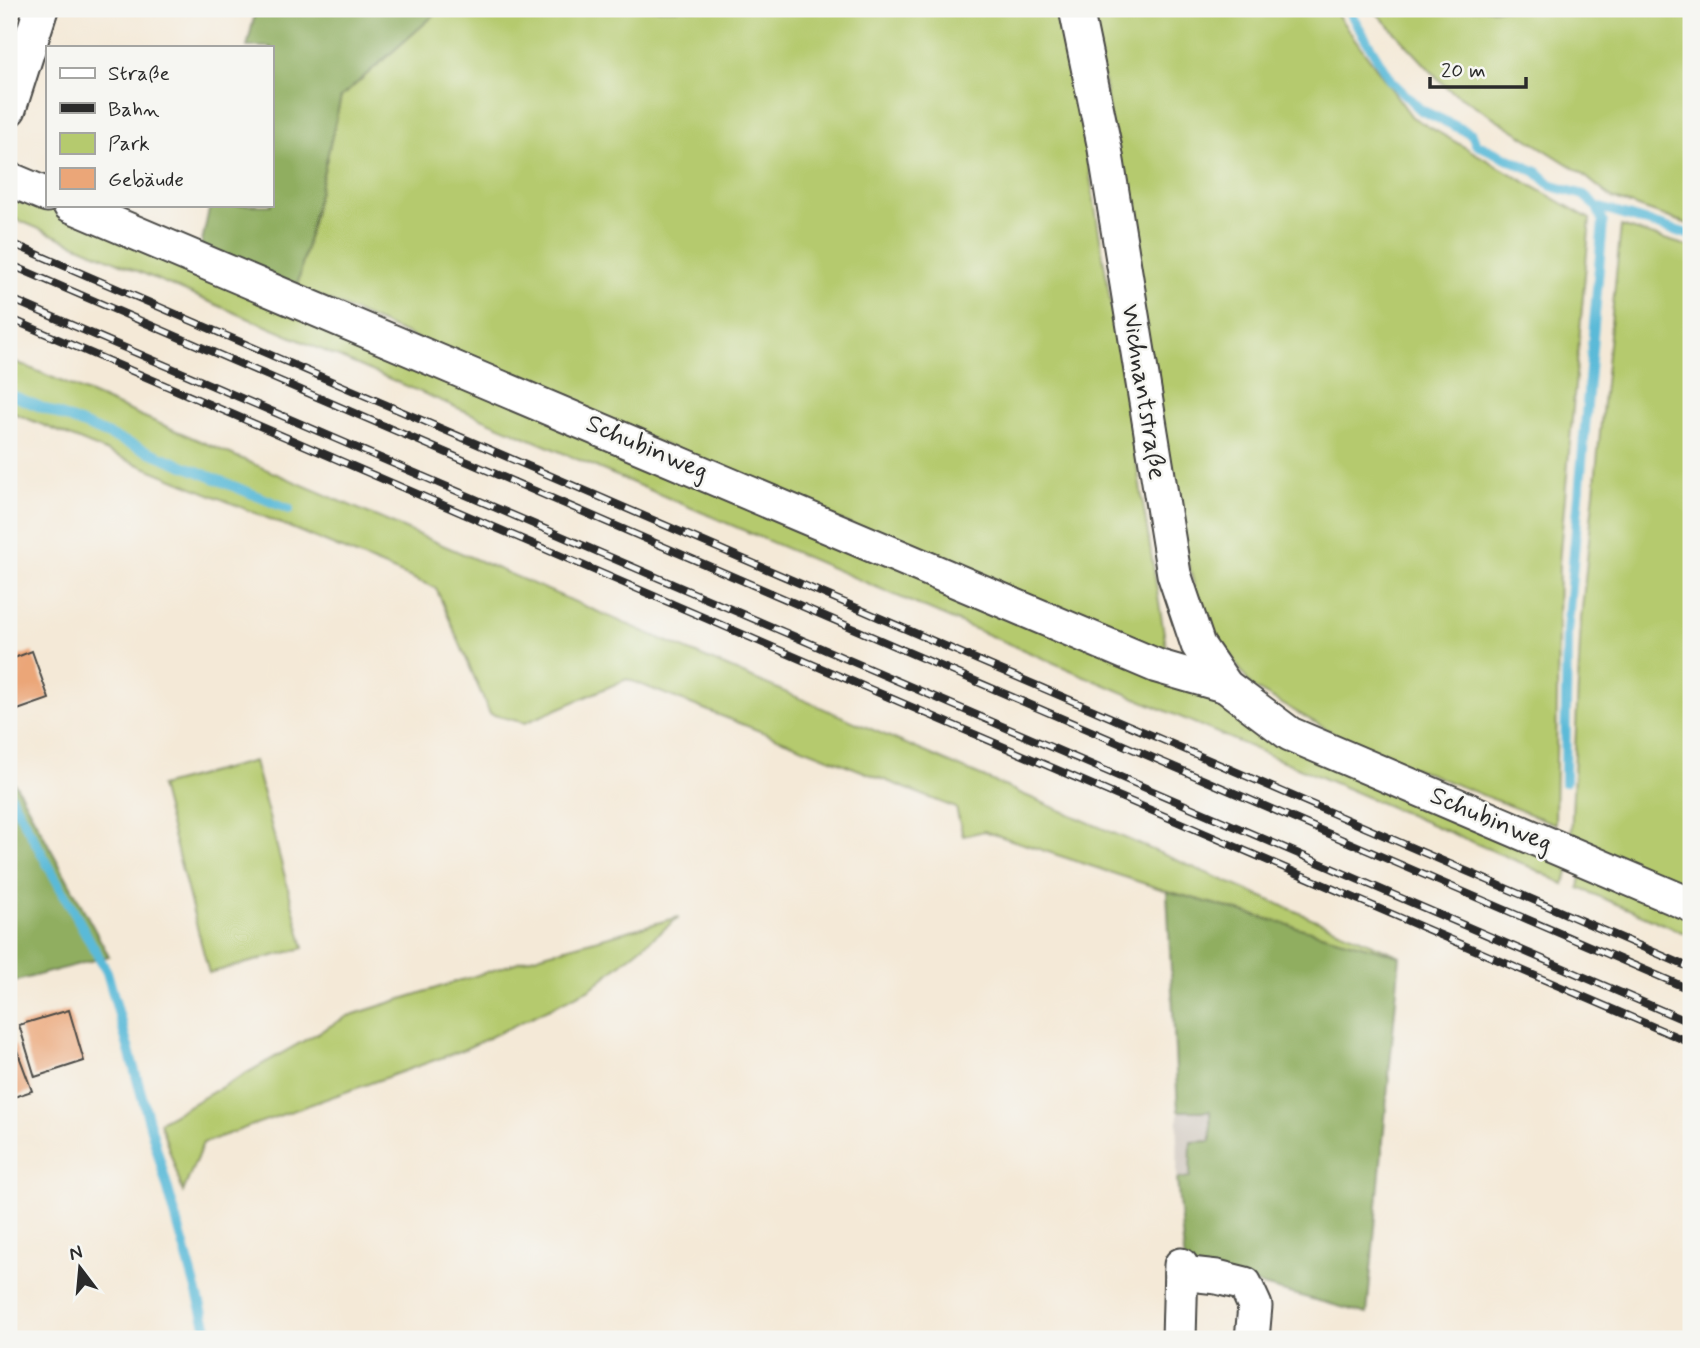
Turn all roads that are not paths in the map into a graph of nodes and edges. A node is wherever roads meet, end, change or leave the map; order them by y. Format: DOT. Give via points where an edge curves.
graph roads {
  1 [pos="41,9"];
  2 [pos="1076,9"];
  3 [pos="9,109"];
  4 [pos="9,179"];
  5 [pos="46,195"];
  6 [pos="72,206"];
  7 [pos="1226,686"];
  8 [pos="1290,734"];
  9 [pos="1691,905"];
  10 [pos="1179,1339"];
  11 [pos="1252,1339"];
  1 -- 3 [label="street"];
  2 -- 7 [label="street, Wichnantstraße" via="1105,149 1174,574 1198,645"];
  4 -- 5 [label="street"];
  6 -- 7 [label="street, Schubinweg" via="1157,666"];
  7 -- 8 [label="street, Wichnantstraße"];
  8 -- 9 [label="street, Schubinweg"];
  10 -- 11 [label="street" via="1181,1269 1245,1284 1255,1306"];
}
